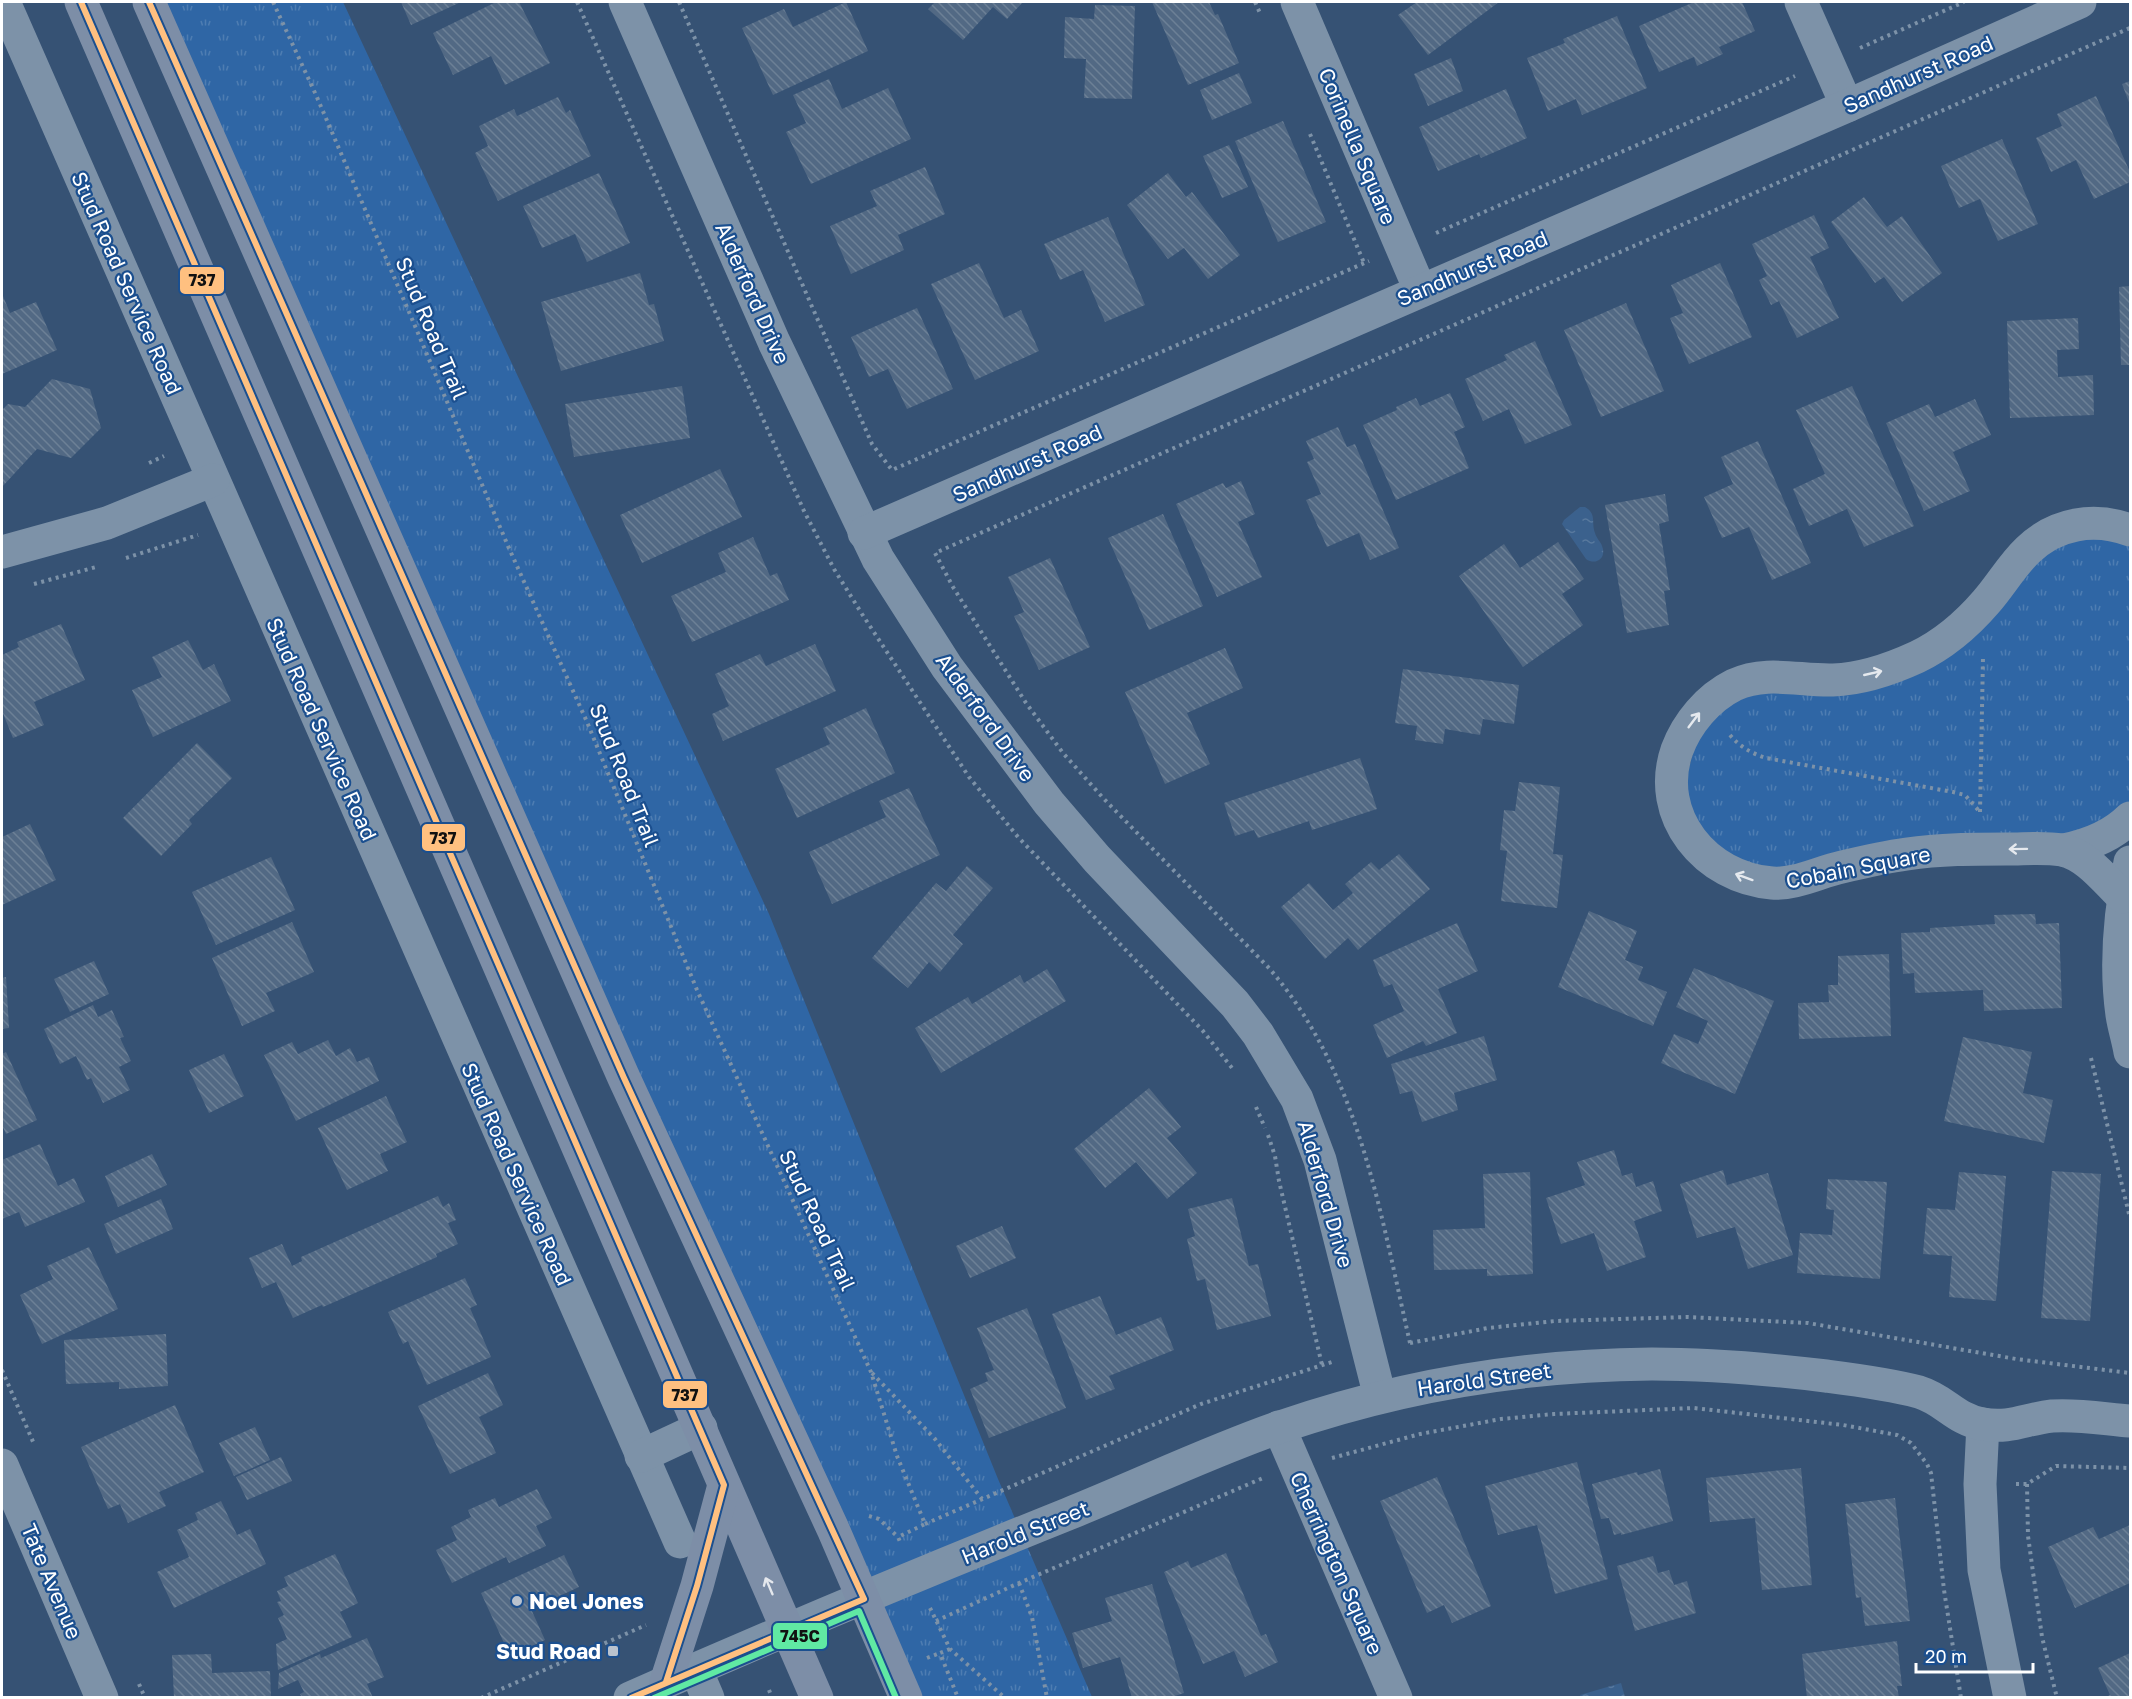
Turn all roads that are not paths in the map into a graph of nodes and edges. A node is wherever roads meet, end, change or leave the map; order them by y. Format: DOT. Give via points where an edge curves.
graph roads {
  1 [pos="4,2"];
  2 [pos="81,2"];
  3 [pos="149,2"];
  4 [pos="625,2"];
  5 [pos="1297,2"];
  6 [pos="1801,2"];
  7 [pos="2080,2"];
  8 [pos="1847,106"];
  9 [pos="1420,290"];
  10 [pos="213,480"];
  11 [pos="2130,530"];
  12 [pos="864,533"];
  13 [pos="2,552"];
  14 [pos="2130,818"];
  15 [pos="2064,850"];
  16 [pos="2130,862"];
  17 [pos="2123,897"];
  18 [pos="2130,1052"];
  19 [pos="1380,1397"];
  20 [pos="2130,1421"];
  21 [pos="1983,1424"];
  22 [pos="1279,1427"];
  23 [pos="701,1428"];
  24 [pos="641,1456"];
  25 [pos="2,1465"];
  26 [pos="724,1485"];
  27 [pos="680,1542"];
  28 [pos="864,1599"];
  29 [pos="787,1630"];
  30 [pos="666,1682"];
  31 [pos="702,1684"];
  32 [pos="102,1698"];
  33 [pos="630,1698"];
  34 [pos="817,1698"];
  35 [pos="906,1698"];
  36 [pos="1396,1698"];
  37 [pos="2010,1698"];
  1 -- 10 [label="street, Stud Road Service Road"];
  2 -- 23 [label="main road"];
  3 -- 28 [label="main road" via="624,1078"];
  4 -- 12 [label="street, Alderford Drive" via="774,342"];
  5 -- 9 [label="street, Corinella Square"];
  6 -- 8 [label="street"];
  7 -- 8 [label="street, Sandhurst Road"];
  8 -- 9 [label="street, Sandhurst Road"];
  9 -- 12 [label="street, Sandhurst Road"];
  10 -- 13 [label="street" via="107,523"];
  10 -- 24 [label="street, Stud Road Service Road"];
  15 -- 11 [label="street, Cobain Square, one-way" via="1981,849 1906,854 1790,882 1752,880 1707,858 1684,830 1673,796 1674,762 1686,732 1706,704 1735,685 1771,676 1837,680 1882,671 1928,652 1951,636 1984,605 2042,538 2060,528 2080,524 2111,524"];
  12 -- 19 [label="street, Alderford Drive" via="947,667 1043,795 1097,859 1235,1004 1282,1070 1320,1160"];
  14 -- 15 [label="street, Cobain Square" via="2105,836"];
  15 -- 17 [label="street, Cobain Square" via="2095,870"];
  16 -- 17 [label="street"];
  17 -- 18 [label="street" via="2120,976 2122,1015"];
  19 -- 21 [label="street, Harold Street" via="1522,1370 1649,1364 1756,1367 1915,1391 1938,1400 1959,1417"];
  19 -- 22 [label="street, Harold Street"];
  20 -- 21 [label="street, Harold Street" via="2061,1416 2011,1426"];
  21 -- 37 [label="street" via="1980,1484 1984,1570"];
  22 -- 28 [label="street, Harold Street"];
  22 -- 36 [label="street, Cherrington Square"];
  23 -- 24 [label="street"];
  23 -- 26 [label="main road"];
  24 -- 27 [label="street, Stud Road Service Road"];
  25 -- 32 [label="street, Tate Avenue"];
  29 -- 26 [label="main road, one-way"];
  26 -- 30 [label="main road"];
  28 -- 29 [label="street, Harold Street"];
  28 -- 35 [label="main road"];
  29 -- 31 [label="street, Harold Street"];
  29 -- 34 [label="main road"];
  30 -- 31 [label="street, Harold Street"];
  30 -- 33 [label="street, Harold Street"];
}
